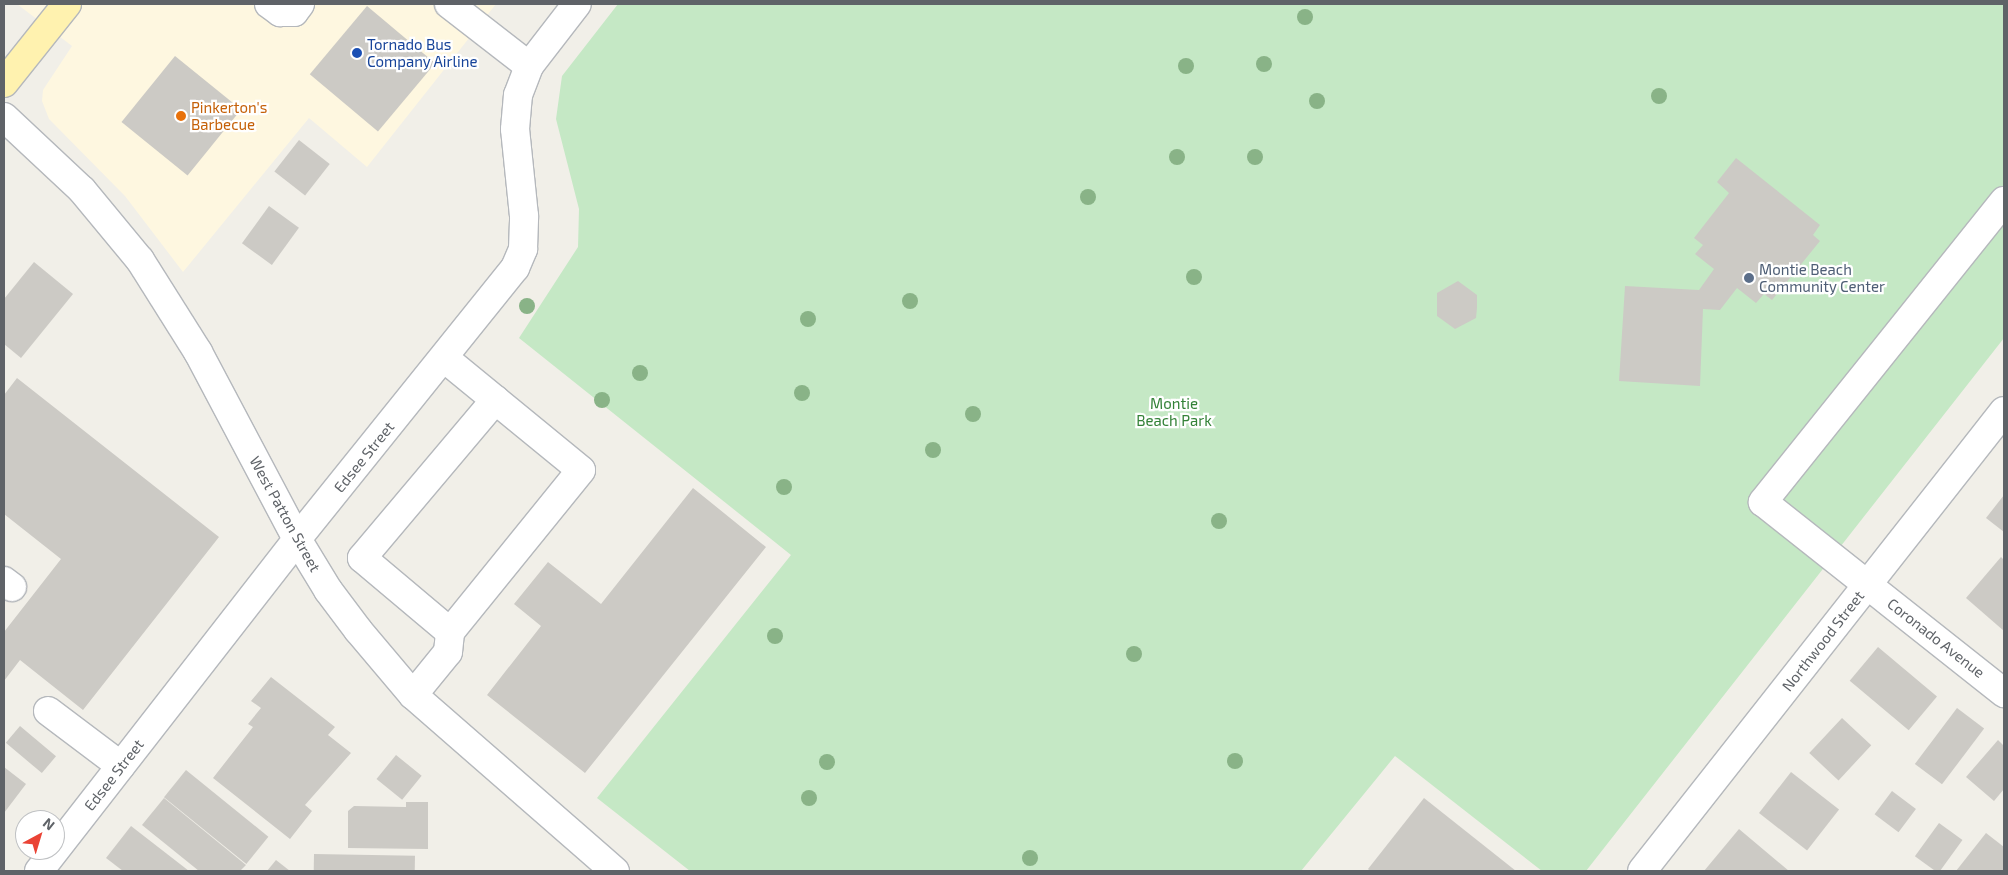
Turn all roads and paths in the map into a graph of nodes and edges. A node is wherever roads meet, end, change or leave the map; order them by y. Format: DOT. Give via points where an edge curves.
graph roads {
  1 [pos="67,4"];
  2 [pos="270,4"];
  3 [pos="300,4"];
  4 [pos="449,4"];
  5 [pos="577,4"];
  6 [pos="529,66"];
  7 [pos="4,84"];
  8 [pos="4,117"];
  9 [pos="2004,201"];
  10 [pos="444,358"];
  11 [pos="495,400"];
  12 [pos="2004,411"];
  13 [pos="297,539"];
  14 [pos="1868,584"];
  15 [pos="450,632"];
  16 [pos="2004,693"];
  17 [pos="413,695"];
  18 [pos="48,711"];
  19 [pos="121,766"];
  20 [pos="39,871"];
  21 [pos="615,871"];
  22 [pos="1642,871"];
  1 -- 7 [label="main road"];
  2 -- 3 [label="street" via="280,12 294,12"];
  4 -- 6 [label="street"];
  5 -- 6 [label="street, Edsee Street"];
  6 -- 10 [label="street, Edsee Street" via="518,96 515,129 524,249 501,287"];
  8 -- 13 [label="street, West Patton Street" via="82,190 140,260 198,352"];
  9 -- 14 [label="street, Coronado Avenue" via="1763,502"];
  10 -- 11 [label="street"];
  10 -- 13 [label="street, Edsee Street"];
  11 -- 15 [label="street" via="582,470"];
  11 -- 15 [label="street" via="362,558"];
  12 -- 14 [label="street, Northwood Street"];
  13 -- 17 [label="street, West Patton Street" via="328,590"];
  13 -- 19 [label="street, Edsee Street"];
  14 -- 16 [label="street, Coronado Avenue"];
  14 -- 22 [label="street, Northwood Street"];
  15 -- 17 [label="street" via="448,652"];
  17 -- 21 [label="street, West Patton Street"];
  18 -- 19 [label="street"];
  19 -- 20 [label="street, Edsee Street"];
}
